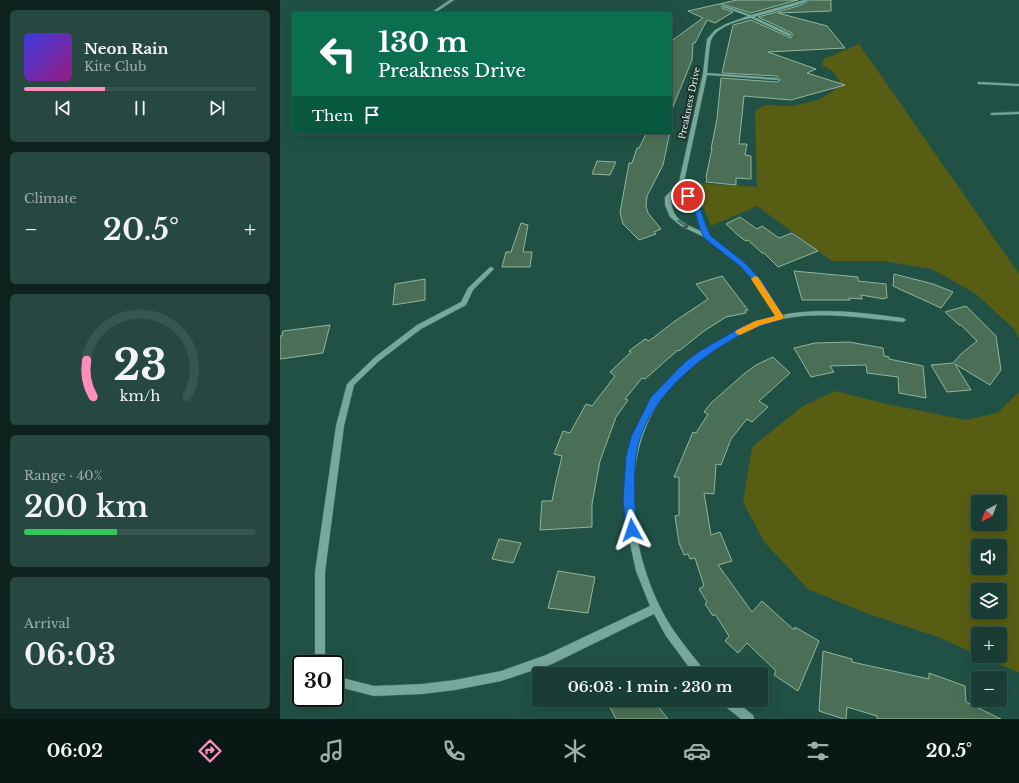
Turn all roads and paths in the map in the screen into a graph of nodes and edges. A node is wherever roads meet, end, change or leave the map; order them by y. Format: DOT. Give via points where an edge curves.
graph roads {
  1 [pos="452,0"];
  2 [pos="807,0"];
  3 [pos="724,6"];
  4 [pos="433,12"];
  5 [pos="752,17"];
  6 [pos="790,35"];
  7 [pos="705,74"];
  8 [pos="777,79"];
  9 [pos="979,83"];
  10 [pos="1019,85"];
  11 [pos="1019,113"];
  12 [pos="992,114"];
  13 [pos="681,182"];
  14 [pos="708,237"];
  15 [pos="491,269"];
  16 [pos="780,317"];
  17 [pos="903,320"];
  18 [pos="656,608"];
  19 [pos="320,655"];
  20 [pos="695,667"];
  21 [pos="344,684"];
  22 [pos="734,707"];
  23 [pos="749,719"];
  1 -- 4 [label="street"];
  2 -- 5 [label="street, Preakness Drive"];
  3 -- 5 [label="street"];
  5 -- 6 [label="street"];
  5 -- 7 [label="street, Preakness Drive" via="727,24 711,35"];
  7 -- 8 [label="street"];
  7 -- 13 [label="street, Preakness Drive"];
  9 -- 10 [label="street"];
  11 -- 12 [label="street"];
  13 -- 14 [label="street, Preakness Drive" via="697,208"];
  13 -- 14 [label="street, Preakness Drive, one-way" via="668,197 672,216 683,225"];
  14 -- 16 [label="street, Preakness Drive" via="743,264 759,283"];
  15 -- 19 [label="street" via="470,290 464,303 419,327 377,359 351,384 340,426 320,572"];
  16 -- 17 [label="street" via="828,313"];
  16 -- 18 [label="street" via="746,328 688,365 654,400 642,422 631,456 629,499 636,556"];
  18 -- 20 [label="street"];
  18 -- 21 [label="street" via="548,660 501,676 435,688 374,691"];
  22 -- 23 [label="street"];
}
